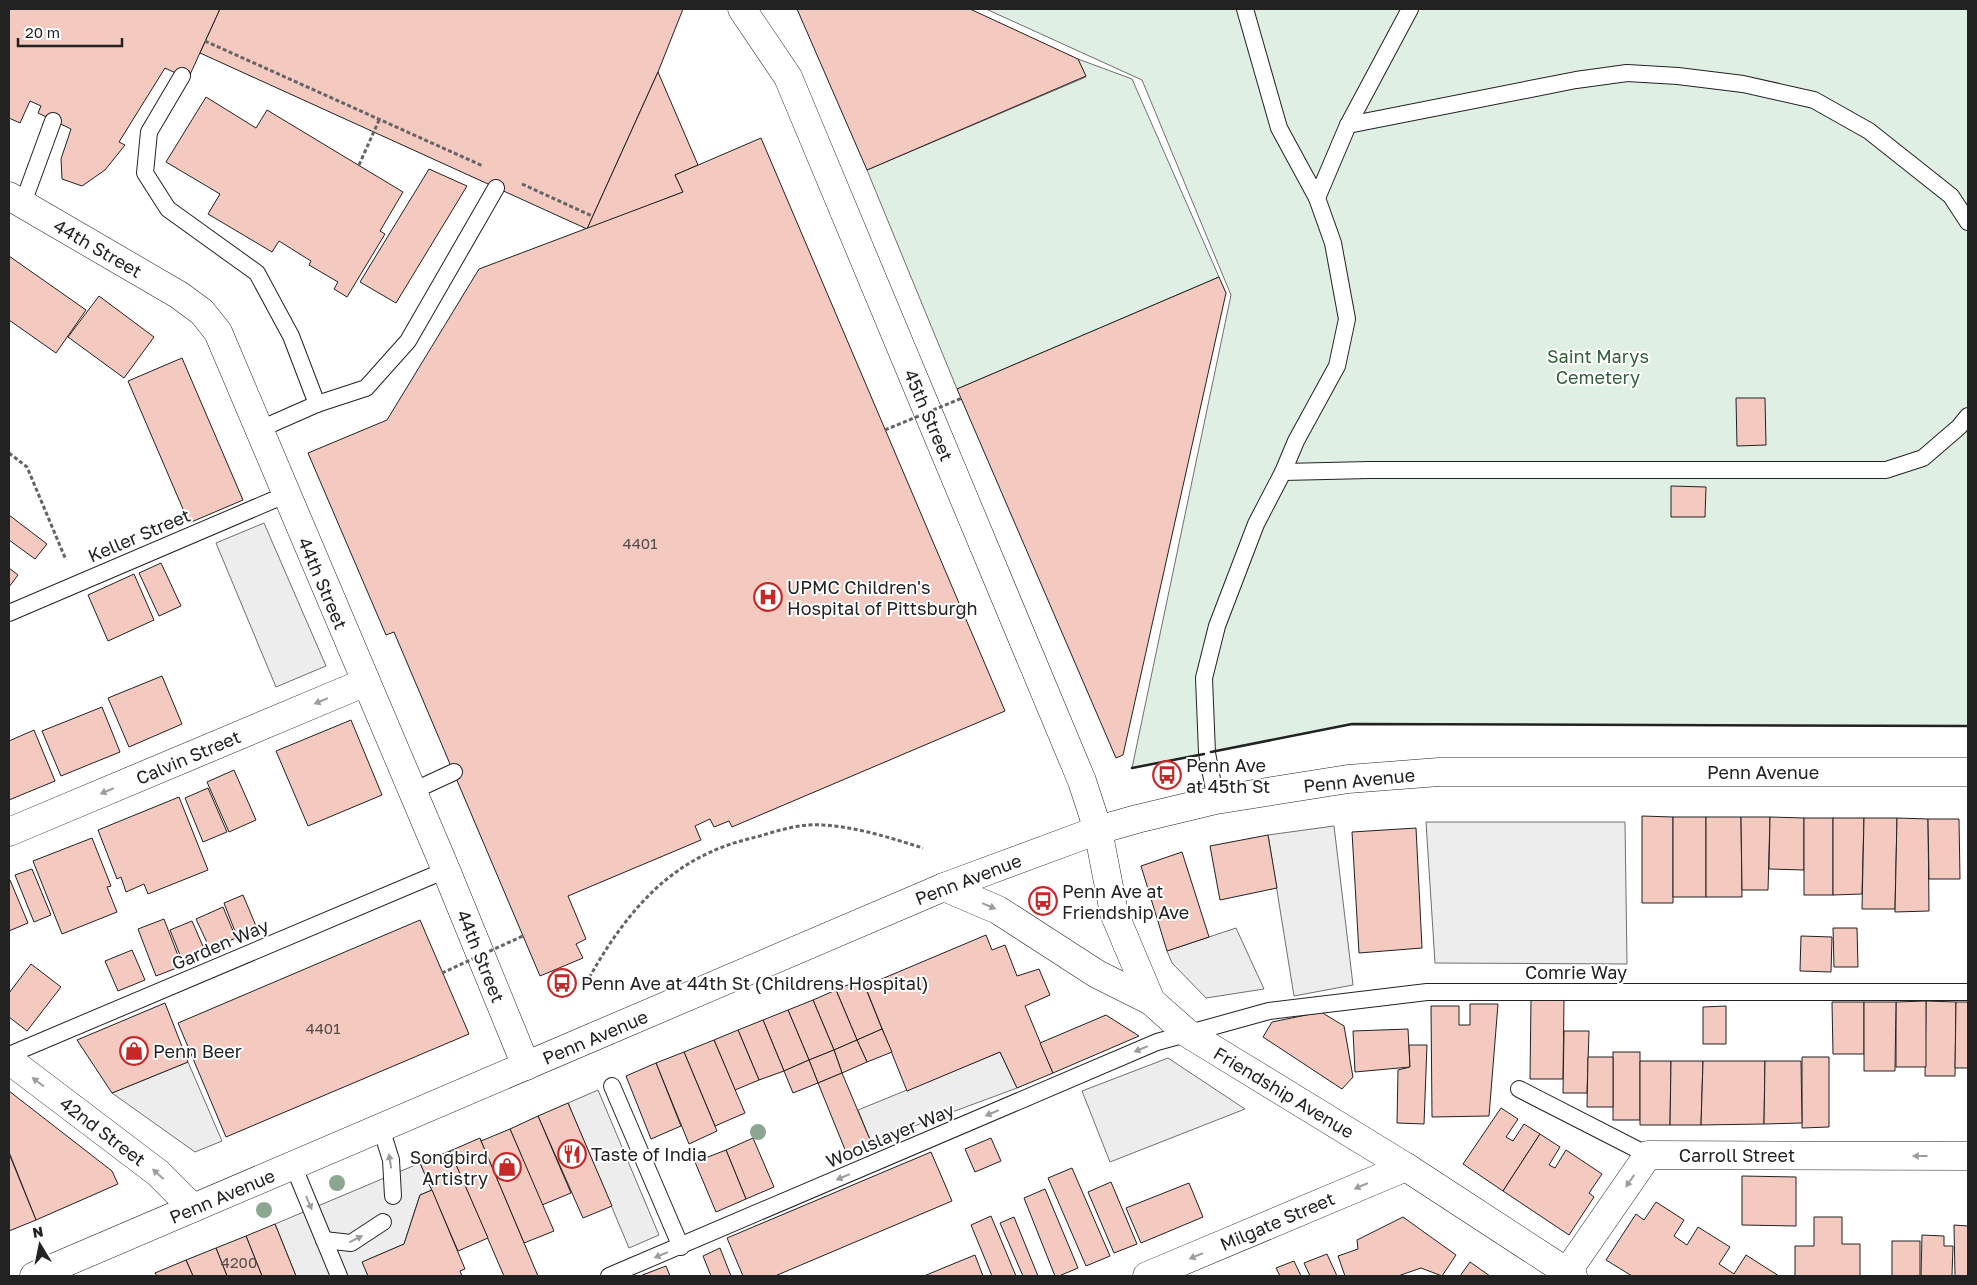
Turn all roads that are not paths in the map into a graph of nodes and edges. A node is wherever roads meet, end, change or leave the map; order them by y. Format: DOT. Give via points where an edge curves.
graph roads {
  1 [pos="742,9"];
  2 [pos="1245,9"];
  3 [pos="1410,9"];
  4 [pos="182,76"];
  5 [pos="53,121"];
  6 [pos="1348,125"];
  7 [pos="496,188"];
  8 [pos="1317,198"];
  9 [pos="16,200"];
  10 [pos="1968,222"];
  11 [pos="317,404"];
  12 [pos="1968,416"];
  13 [pos="258,430"];
  14 [pos="1283,472"];
  15 [pos="285,495"];
  16 [pos="9,613"];
  17 [pos="366,682"];
  18 [pos="454,772"];
  19 [pos="1968,772"];
  20 [pos="413,791"];
  21 [pos="1216,800"];
  22 [pos="1098,830"];
  23 [pos="9,832"];
  24 [pos="446,870"];
  25 [pos="944,887"];
  26 [pos="1968,992"];
  27 [pos="1151,1001"];
  28 [pos="1187,1033"];
  29 [pos="9,1055"];
  30 [pos="9,1060"];
  31 [pos="526,1066"];
  32 [pos="612,1086"];
  33 [pos="1519,1089"];
  34 [pos="381,1128"];
  35 [pos="1648,1155"];
  36 [pos="1968,1156"];
  37 [pos="293,1165"];
  38 [pos="1406,1167"];
  39 [pos="393,1196"];
  40 [pos="192,1208"];
  41 [pos="383,1222"];
  42 [pos="324,1240"];
  43 [pos="681,1247"];
  44 [pos="1570,1274"];
  45 [pos="34,1276"];
  46 [pos="339,1276"];
  47 [pos="609,1276"];
  48 [pos="1147,1276"];
  1 -- 22 [label="street, 45th Street" via="788,77 1082,781"];
  2 -- 8 [label="lane" via="1279,128"];
  3 -- 6 [label="lane"];
  4 -- 11 [label="lane" via="149,132 145,173 168,209 257,273 291,336"];
  5 -- 9 [label="lane"];
  6 -- 8 [label="lane"];
  6 -- 10 [label="lane" via="1627,73 1743,84 1814,100 1870,131 1951,196"];
  7 -- 11 [label="lane" via="408,341 366,388"];
  8 -- 14 [label="lane" via="1333,243 1347,319 1337,366"];
  9 -- 13 [label="street, 44th Street" via="179,295 202,312 218,332"];
  11 -- 13 [label="lane"];
  12 -- 14 [label="lane" via="1923,458 1886,470"];
  13 -- 15 [label="street, 44th Street"];
  14 -- 21 [label="lane" via="1253,533 1218,626 1204,678 1208,753"];
  15 -- 16 [label="lane, Keller Street"];
  15 -- 17 [label="street, 44th Street"];
  17 -- 20 [label="street, 44th Street"];
  17 -- 23 [label="street, Calvin Street, one-way"];
  18 -- 20 [label="lane"];
  19 -- 21 [label="street, Penn Avenue" via="1439,772 1348,779"];
  20 -- 24 [label="street, 44th Street"];
  21 -- 22 [label="street, Penn Avenue"];
  22 -- 25 [label="street, Penn Avenue"];
  22 -- 27 [label="street, Friendship Avenue" via="1114,913"];
  24 -- 29 [label="lane, Garden Way"];
  24 -- 31 [label="street, 44th Street"];
  25 -- 27 [label="street, one-way" via="998,910 1097,974"];
  25 -- 31 [label="street, Penn Avenue"];
  26 -- 28 [label="lane, Comrie Way" via="1427,992 1269,1012"];
  27 -- 28 [label="street, Friendship Avenue"];
  28 -- 38 [label="street, Friendship Avenue"];
  28 -- 43 [label="lane, Woolslayer Way, one-way" via="1157,1042"];
  40 -- 30 [label="street, 42nd Street, one-way" via="158,1173"];
  31 -- 34 [label="street, Penn Avenue"];
  32 -- 43 [label="lane"];
  33 -- 35 [label="lane"];
  34 -- 37 [label="street, Penn Avenue"];
  39 -- 34 [label="lane, one-way" via="391,1160"];
  36 -- 35 [label="street, Carroll Street, one-way"];
  35 -- 44 [label="street, one-way"];
  37 -- 40 [label="street, Penn Avenue"];
  37 -- 42 [label="lane, one-way"];
  38 -- 44 [label="street, Friendship Avenue"];
  38 -- 48 [label="street, Milgate Street, one-way"];
  40 -- 45 [label="street, Penn Avenue"];
  42 -- 41 [label="lane, one-way" via="351,1243"];
  42 -- 46 [label="lane"];
  43 -- 47 [label="lane, Woolslayer Way, one-way"];
}
